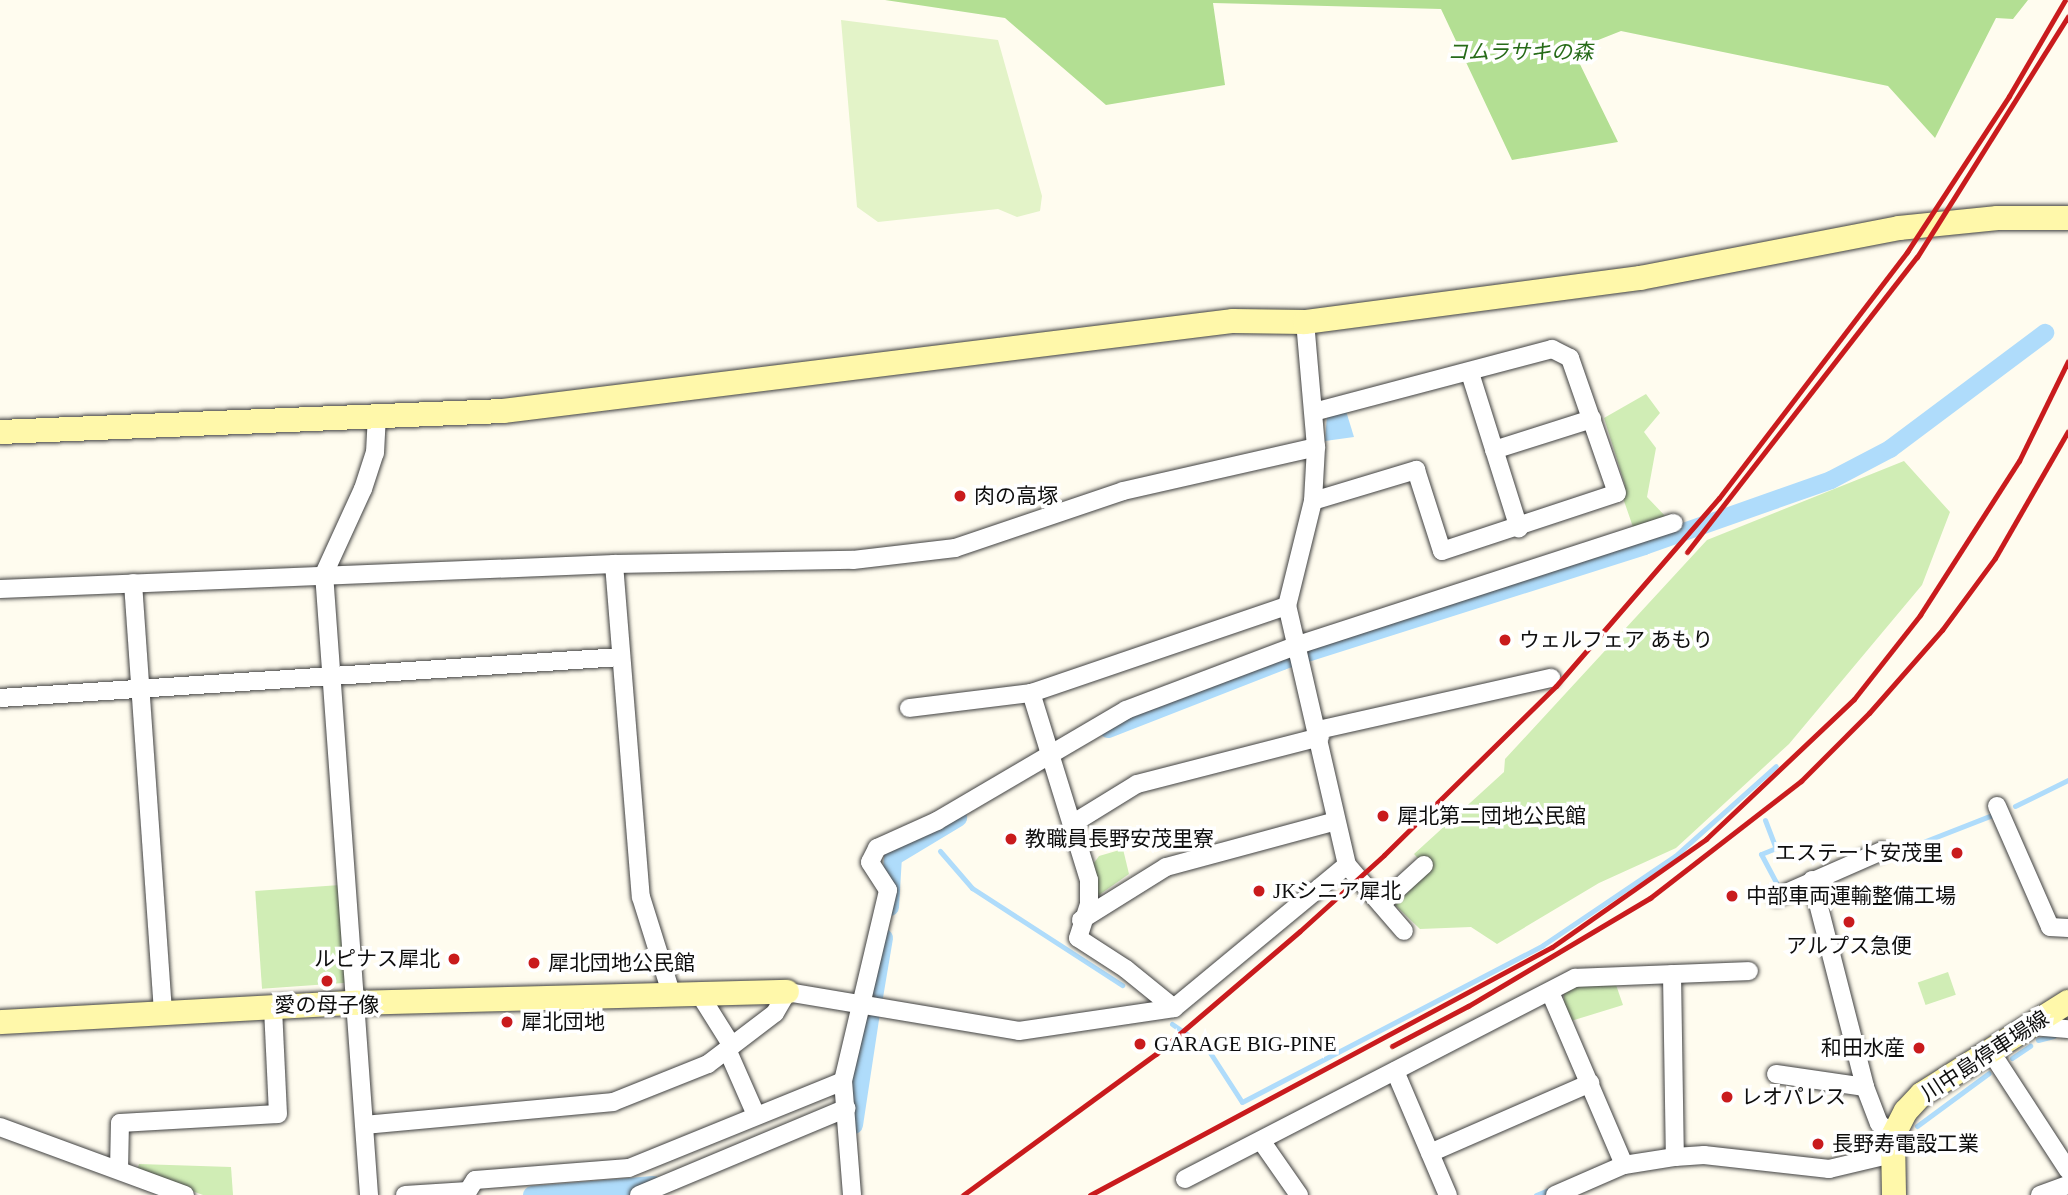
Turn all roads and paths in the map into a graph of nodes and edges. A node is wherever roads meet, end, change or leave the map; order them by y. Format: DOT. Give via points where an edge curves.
graph roads {
  1 [pos="2068,218"];
  2 [pos="1305,321"];
  3 [pos="1470,373"];
  4 [pos="1314,412"];
  5 [pos="377,418"];
  6 [pos="1592,419"];
  7 [pos="0,432"];
  8 [pos="1316,447"];
  9 [pos="1494,450"];
  10 [pos="1313,501"];
  11 [pos="1674,523"];
  12 [pos="1519,528"];
  13 [pos="614,564"];
  14 [pos="324,574"];
  15 [pos="133,583"];
  16 [pos="0,589"];
  17 [pos="1287,606"];
  18 [pos="1298,645"];
  19 [pos="620,657"];
  20 [pos="1551,678"];
  21 [pos="331,680"];
  22 [pos="143,690"];
  23 [pos="1031,693"];
  24 [pos="0,698"];
  25 [pos="909,708"];
  26 [pos="1319,734"];
  27 [pos="1050,753"];
  28 [pos="1997,806"];
  29 [pos="1336,821"];
  30 [pos="1072,824"];
  31 [pos="1882,851"];
  32 [pos="1347,865"];
  33 [pos="1424,865"];
  34 [pos="1812,880"];
  35 [pos="1777,897"];
  36 [pos="1381,904"];
  37 [pos="1081,920"];
  38 [pos="2068,929"];
  39 [pos="1404,930"];
  40 [pos="1749,971"];
  41 [pos="1672,974"];
  42 [pos="787,992"];
  43 [pos="1550,992"];
  44 [pos="700,995"];
  45 [pos="672,996"];
  46 [pos="865,1002"];
  47 [pos="2068,1002"];
  48 [pos="355,1003"];
  49 [pos="1174,1008"];
  50 [pos="273,1009"];
  51 [pos="163,1014"];
  52 [pos="0,1022"];
  53 [pos="2032,1026"];
  54 [pos="2068,1029"];
  55 [pos="729,1047"];
  56 [pos="1991,1052"];
  57 [pos="1395,1071"];
  58 [pos="1776,1074"];
  59 [pos="843,1081"];
  60 [pos="1590,1083"];
  61 [pos="1865,1087"];
  62 [pos="847,1108"];
  63 [pos="757,1115"];
  64 [pos="365,1125"];
  65 [pos="0,1127"];
  66 [pos="1262,1142"];
  67 [pos="1893,1145"];
  68 [pos="1430,1153"];
  69 [pos="1675,1157"];
  70 [pos="1624,1165"];
  71 [pos="119,1170"];
  72 [pos="2068,1170"];
  73 [pos="1185,1179"];
  74 [pos="2068,1185"];
  75 [pos="185,1195"];
  76 [pos="369,1195"];
  77 [pos="405,1195"];
  78 [pos="639,1195"];
  79 [pos="852,1195"];
  80 [pos="1299,1195"];
  81 [pos="1448,1195"];
  82 [pos="1555,1195"];
  83 [pos="1894,1195"];
  84 [pos="2040,1195"];
  1 -- 2 [label="street" via="1997,218 1899,228 1640,278"];
  2 -- 4 [label="street"];
  2 -- 5 [label="street" via="1233,321 503,411"];
  3 -- 4 [label="street"];
  3 -- 6 [label="street" via="1552,349 1570,358"];
  3 -- 9 [label="street"];
  4 -- 8 [label="street"];
  5 -- 7 [label="street"];
  5 -- 14 [label="street" via="375,453 363,489"];
  6 -- 9 [label="street"];
  6 -- 12 [label="street" via="1617,493"];
  8 -- 10 [label="street"];
  8 -- 13 [label="street" via="1123,491 955,548 853,560"];
  9 -- 12 [label="street"];
  10 -- 12 [label="street" via="1416,470 1442,551"];
  10 -- 17 [label="street"];
  11 -- 18 [label="street"];
  13 -- 14 [label="street"];
  13 -- 19 [label="street"];
  14 -- 15 [label="street"];
  14 -- 21 [label="street"];
  15 -- 16 [label="street"];
  15 -- 22 [label="street"];
  17 -- 18 [label="street"];
  17 -- 23 [label="street"];
  18 -- 26 [label="street"];
  18 -- 27 [label="street" via="1126,710"];
  19 -- 21 [label="street"];
  19 -- 45 [label="street" via="641,897"];
  20 -- 26 [label="street"];
  21 -- 22 [label="street"];
  21 -- 48 [label="street"];
  22 -- 24 [label="street"];
  22 -- 51 [label="street"];
  23 -- 25 [label="street"];
  23 -- 27 [label="street"];
  26 -- 29 [label="street"];
  26 -- 30 [label="street" via="1137,784"];
  27 -- 30 [label="street"];
  27 -- 46 [label="street" via="937,821 891,839 870,855 888,890"];
  28 -- 38 [label="street" via="2050,927"];
  29 -- 32 [label="street"];
  29 -- 37 [label="street" via="1166,867"];
  30 -- 37 [label="street" via="1089,880 1088,904"];
  31 -- 34 [label="street"];
  32 -- 36 [label="street"];
  32 -- 49 [label="street"];
  33 -- 36 [label="street"];
  34 -- 35 [label="street"];
  34 -- 61 [label="street"];
  36 -- 39 [label="street"];
  37 -- 49 [label="street" via="1078,938"];
  40 -- 41 [label="street"];
  41 -- 43 [label="street" via="1575,978"];
  41 -- 69 [label="street"];
  42 -- 44 [label="street"];
  42 -- 46 [label="street"];
  42 -- 55 [label="street" via="775,1013"];
  43 -- 57 [label="street"];
  43 -- 60 [label="street"];
  44 -- 45 [label="street"];
  44 -- 55 [label="street"];
  45 -- 48 [label="street"];
  46 -- 49 [label="street" via="1019,1031"];
  46 -- 59 [label="street"];
  47 -- 53 [label="street, 川中島停車場線"];
  48 -- 50 [label="street"];
  48 -- 64 [label="street"];
  50 -- 51 [label="street"];
  50 -- 71 [label="street" via="278,1114 120,1123"];
  51 -- 52 [label="street"];
  53 -- 54 [label="street"];
  53 -- 56 [label="street, 川中島停車場線"];
  55 -- 63 [label="street"];
  55 -- 64 [label="street" via="708,1064 613,1102"];
  56 -- 67 [label="street, 川中島停車場線" via="1922,1094 1906,1111"];
  56 -- 72 [label="street"];
  57 -- 66 [label="street"];
  57 -- 68 [label="street"];
  58 -- 61 [label="street"];
  59 -- 62 [label="street"];
  59 -- 63 [label="street"];
  60 -- 68 [label="street"];
  60 -- 70 [label="street"];
  61 -- 67 [label="street"];
  62 -- 78 [label="street"];
  62 -- 79 [label="street"];
  63 -- 77 [label="street" via="629,1168 475,1180 468,1191"];
  64 -- 76 [label="street"];
  65 -- 71 [label="street"];
  66 -- 73 [label="street"];
  66 -- 80 [label="street"];
  67 -- 69 [label="street" via="1829,1169 1703,1155"];
  67 -- 83 [label="street"];
  68 -- 81 [label="street"];
  69 -- 70 [label="street"];
  70 -- 82 [label="street"];
  71 -- 75 [label="street"];
  74 -- 84 [label="street"];
}
